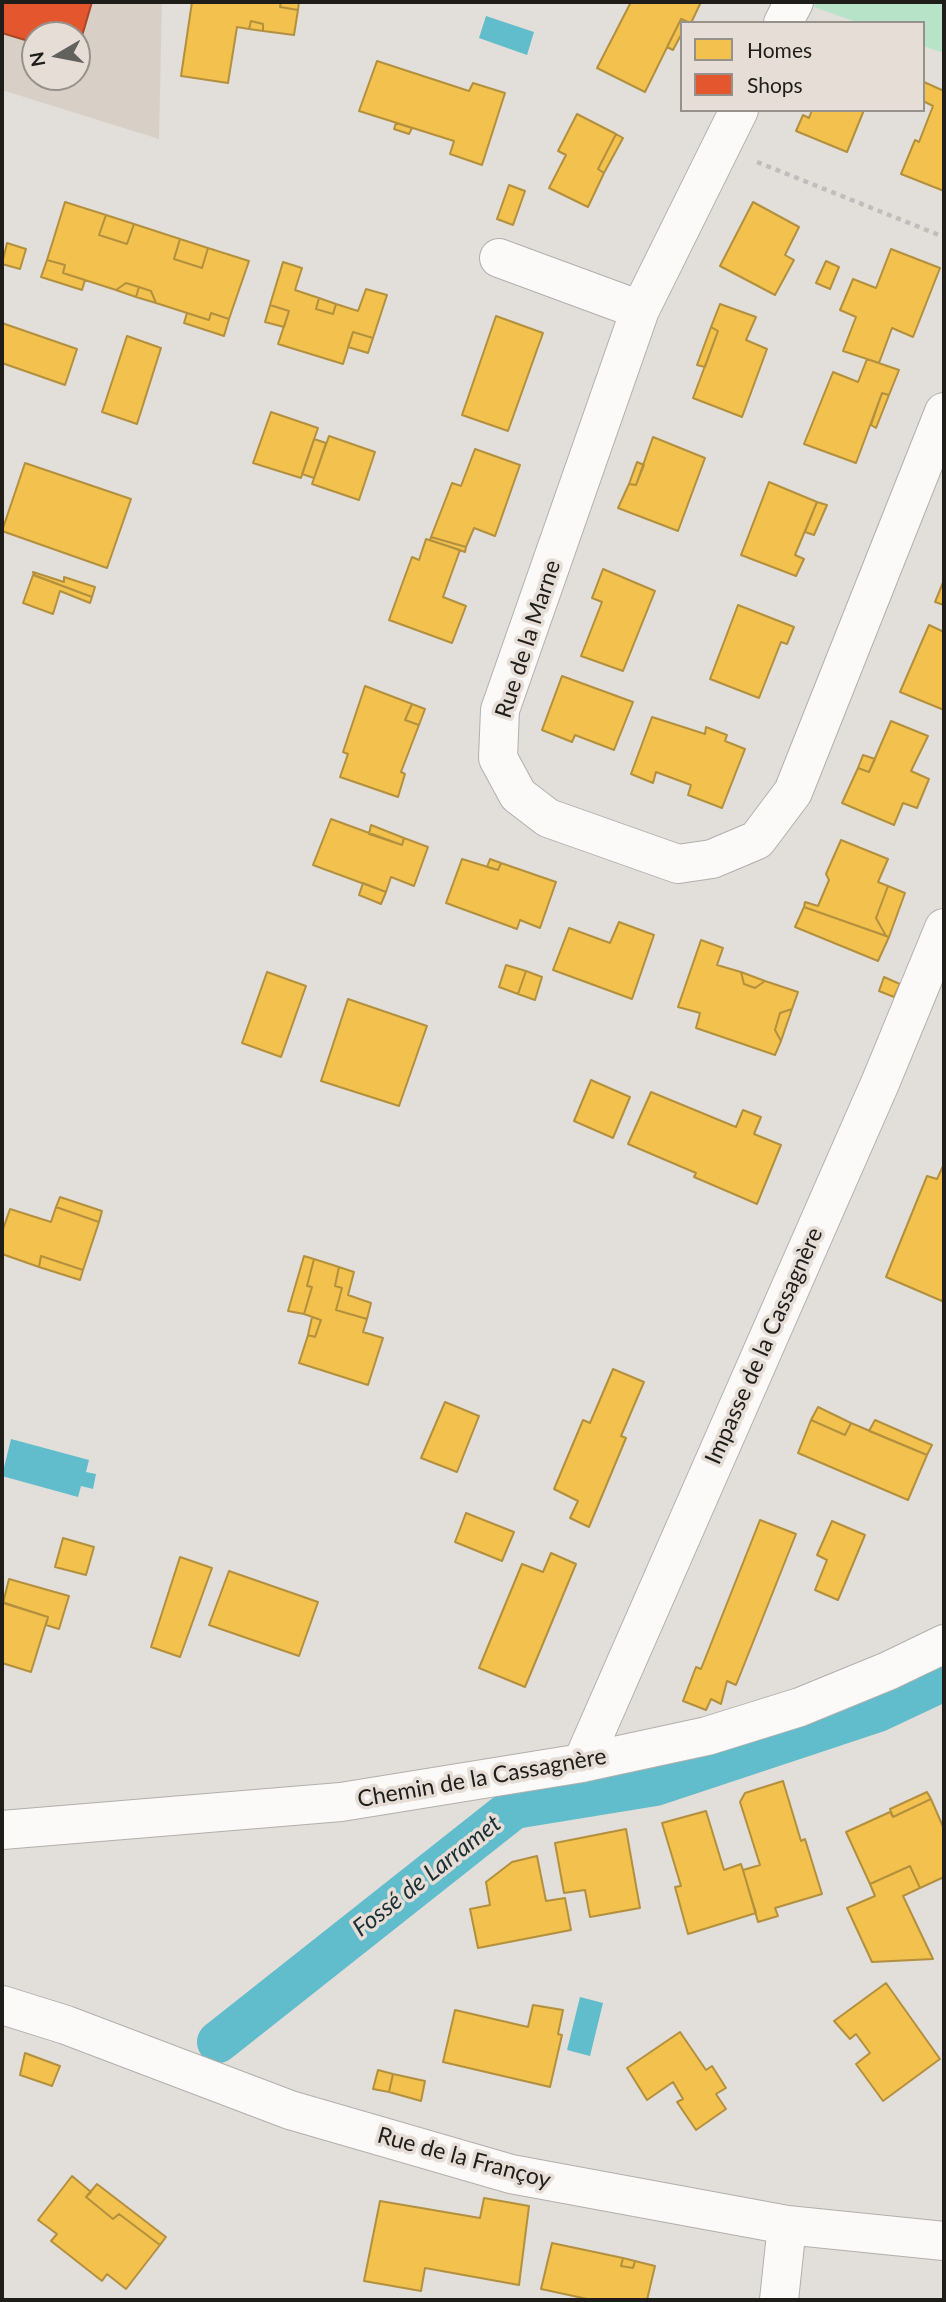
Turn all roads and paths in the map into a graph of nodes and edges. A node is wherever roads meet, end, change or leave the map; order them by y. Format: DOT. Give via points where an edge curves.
graph roads {
  1 [pos="794,2"];
  2 [pos="784,21"];
  3 [pos="737,112"];
  4 [pos="720,147"];
  5 [pos="944,237"];
  6 [pos="499,258"];
  7 [pos="640,310"];
  8 [pos="944,412"];
  9 [pos="944,928"];
  10 [pos="944,1644"];
  11 [pos="582,1763"];
  12 [pos="2,1830"];
  13 [pos="2,2005"];
  14 [pos="787,2225"];
  15 [pos="944,2241"];
  16 [pos="779,2300"];
  1 -- 2 [label="street"];
  3 -- 4 [label="street, Rue de la Marne"];
  4 -- 5 [label="path"];
  4 -- 7 [label="street, Rue de la Marne"];
  6 -- 7 [label="street"];
  7 -- 8 [label="street, Rue de la Marne" via="500,710 498,758 518,796 548,818 678,864 712,859 757,840 793,792"];
  9 -- 11 [label="street, Impasse de la Cassagnère"];
  10 -- 11 [label="street, Chemin de la Cassagnère" via="800,1707 707,1736"];
  11 -- 12 [label="street, Chemin de la Cassagnère" via="341,1802"];
  13 -- 14 [label="street, Rue de la Françoy" via="290,2110 511,2174"];
  14 -- 15 [label="street, Rue de la Françoy"];
  14 -- 16 [label="street"];
}
